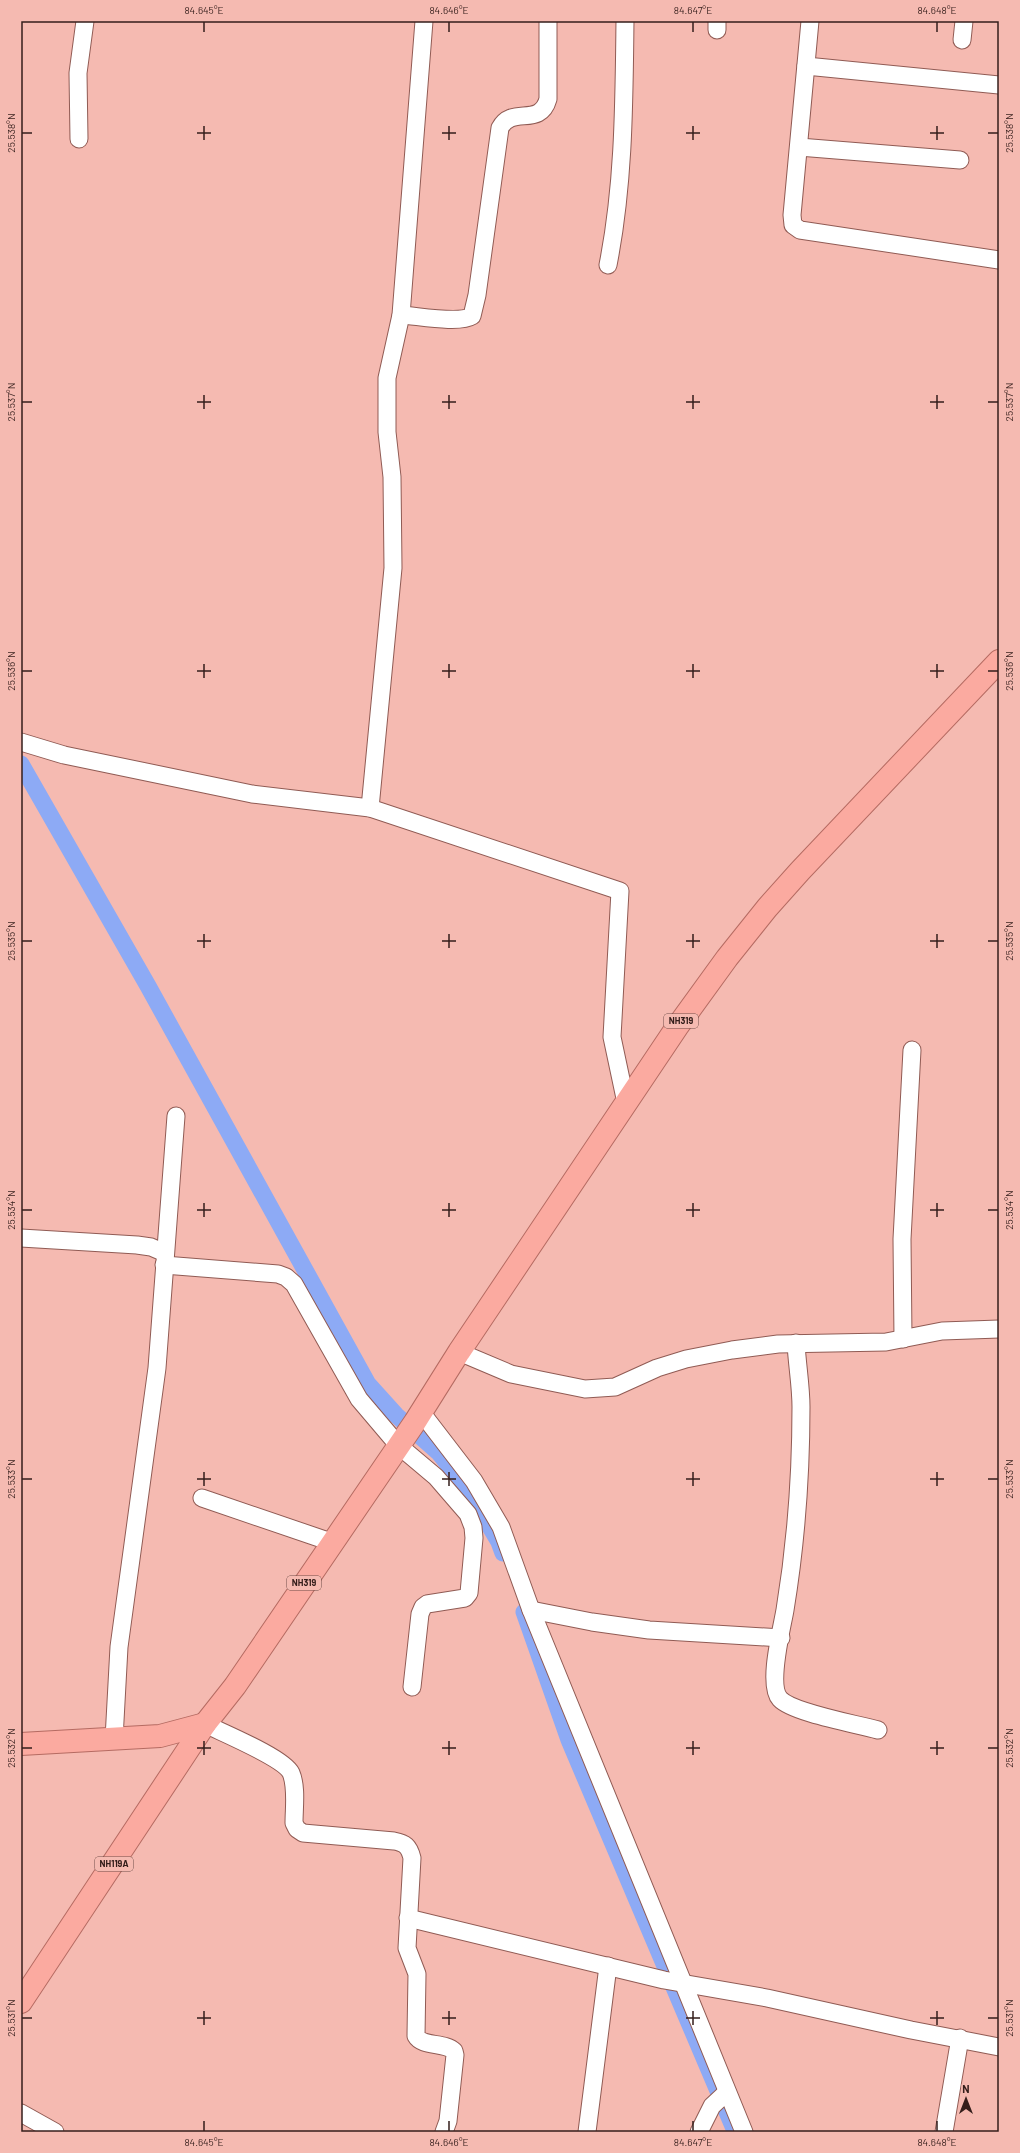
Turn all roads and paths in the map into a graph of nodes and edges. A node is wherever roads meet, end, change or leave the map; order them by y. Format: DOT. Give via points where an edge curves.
graph roads {
  1 [pos="85,21"];
  2 [pos="424,21"];
  3 [pos="548,21"];
  4 [pos="625,21"];
  5 [pos="810,21"];
  6 [pos="964,21"];
  7 [pos="962,40"];
  8 [pos="806,66"];
  9 [pos="999,85"];
  10 [pos="79,139"];
  11 [pos="799,147"];
  12 [pos="960,160"];
  13 [pos="999,260"];
  14 [pos="608,265"];
  15 [pos="401,315"];
  16 [pos="999,661"];
  17 [pos="21,742"];
  18 [pos="370,808"];
  19 [pos="912,1050"];
  20 [pos="626,1103"];
  21 [pos="176,1116"];
  22 [pos="21,1238"];
  23 [pos="164,1259"];
  24 [pos="999,1329"];
  25 [pos="903,1339"];
  26 [pos="796,1343"];
  27 [pos="459,1352"];
  28 [pos="418,1417"];
  29 [pos="400,1443"];
  30 [pos="202,1498"];
  31 [pos="331,1542"];
  32 [pos="531,1610"];
  33 [pos="781,1638"];
  34 [pos="412,1687"];
  35 [pos="205,1724"];
  36 [pos="878,1730"];
  37 [pos="114,1739"];
  38 [pos="21,1744"];
  39 [pos="408,1918"];
  40 [pos="608,1966"];
  41 [pos="674,1982"];
  42 [pos="21,2002"];
  43 [pos="960,2038"];
  44 [pos="999,2047"];
  45 [pos="721,2098"];
  46 [pos="21,2113"];
  47 [pos="55,2132"];
  48 [pos="444,2132"];
  49 [pos="587,2132"];
  50 [pos="699,2132"];
  51 [pos="744,2132"];
  52 [pos="944,2132"];
  1 -- 10 [label="street" via="78,73"];
  2 -- 15 [label="street"];
  3 -- 15 [label="street" via="546,109 538,114 511,117 504,120 500,128 476,303 472,316 457,319"];
  4 -- 14 [label="street" via="623,154 616,226"];
  5 -- 8 [label="street"];
  6 -- 7 [label="street"];
  8 -- 9 [label="street"];
  8 -- 11 [label="street"];
  11 -- 12 [label="street"];
  11 -- 13 [label="street" via="792,215 793,225 800,230"];
  15 -- 18 [label="street" via="387,378 393,568"];
  16 -- 20 [label="highway, NH319" via="767,908 677,1027"];
  17 -- 18 [label="street" via="64,755 252,794"];
  18 -- 20 [label="street" via="620,891 612,1037"];
  19 -- 25 [label="street" via="902,1239"];
  20 -- 27 [label="highway, NH319"];
  21 -- 23 [label="street"];
  22 -- 23 [label="street" via="151,1247"];
  23 -- 29 [label="street" via="286,1277 294,1284 359,1399"];
  23 -- 37 [label="street" via="157,1368 119,1648"];
  24 -- 25 [label="street" via="942,1331"];
  25 -- 26 [label="street" via="886,1342"];
  26 -- 27 [label="street" via="709,1354 657,1368 615,1386 585,1389 511,1374"];
  26 -- 33 [label="street" via="801,1406 799,1477 791,1578"];
  27 -- 28 [label="highway, NH319"];
  28 -- 29 [label="highway, NH319"];
  28 -- 32 [label="street" via="474,1481 487,1503 508,1544"];
  29 -- 31 [label="highway, NH319"];
  29 -- 34 [label="street" via="436,1477 468,1514 474,1538 469,1593 465,1598 427,1604 420,1614"];
  30 -- 31 [label="street"];
  31 -- 35 [label="highway, NH319" via="235,1686"];
  32 -- 33 [label="street" via="649,1630"];
  32 -- 41 [label="street"];
  33 -- 36 [label="street" via="775,1673 775,1689 780,1699 793,1708"];
  35 -- 37 [label="highway" via="160,1736"];
  35 -- 39 [label="street" via="269,1755 291,1772 294,1823 303,1833 394,1841 410,1848 412,1858"];
  35 -- 42 [label="highway, NH119A"];
  37 -- 38 [label="highway"];
  39 -- 40 [label="street"];
  39 -- 48 [label="street" via="408,1953 417,1974 416,2038 448,2046 454,2051 455,2056 448,2121"];
  40 -- 41 [label="street"];
  40 -- 49 [label="street"];
  41 -- 43 [label="street" via="767,1998 911,2030"];
  41 -- 45 [label="street"];
  43 -- 44 [label="street"];
  43 -- 52 [label="street"];
  45 -- 50 [label="street"];
  45 -- 51 [label="street"];
  46 -- 47 [label="street"];
}
